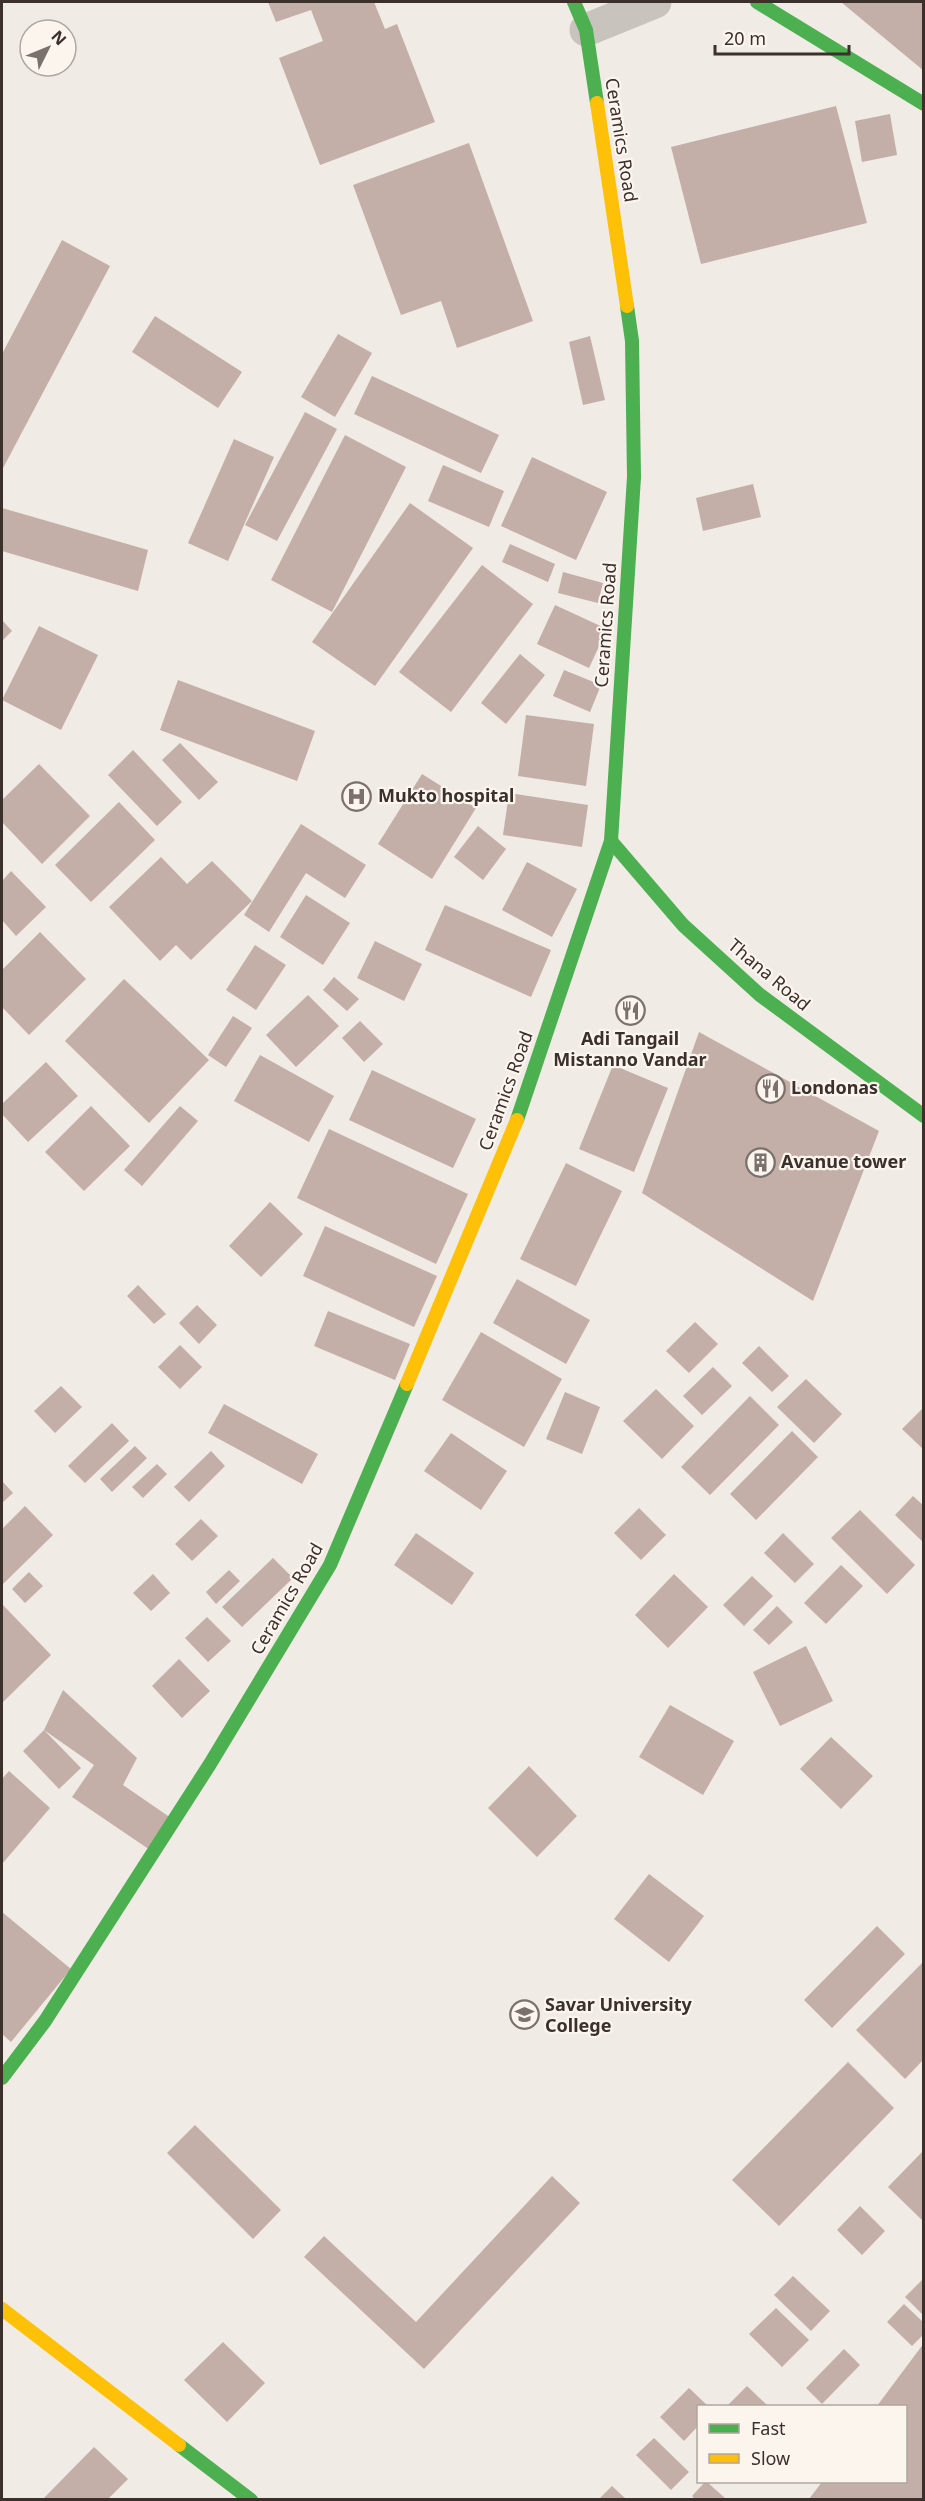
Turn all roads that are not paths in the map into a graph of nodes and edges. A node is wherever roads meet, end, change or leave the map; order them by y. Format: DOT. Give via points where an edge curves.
graph roads {
  1 [pos="655,2"];
  2 [pos="757,2"];
  3 [pos="580,16"];
  4 [pos="924,104"];
  5 [pos="611,841"];
  6 [pos="924,1116"];
  7 [pos="2,2078"];
  8 [pos="2,2309"];
  9 [pos="250,2499"];
  1 -- 3 [label="street"];
  2 -- 4 [label="street"];
  3 -- 5 [label="street, Ceramics Road" via="632,341 633,477"];
  5 -- 6 [label="street, Thana Road" via="683,926 760,995"];
  5 -- 7 [label="street, Ceramics Road" via="519,1115 330,1565 210,1764 45,2021"];
  8 -- 9 [label="street"];
}
